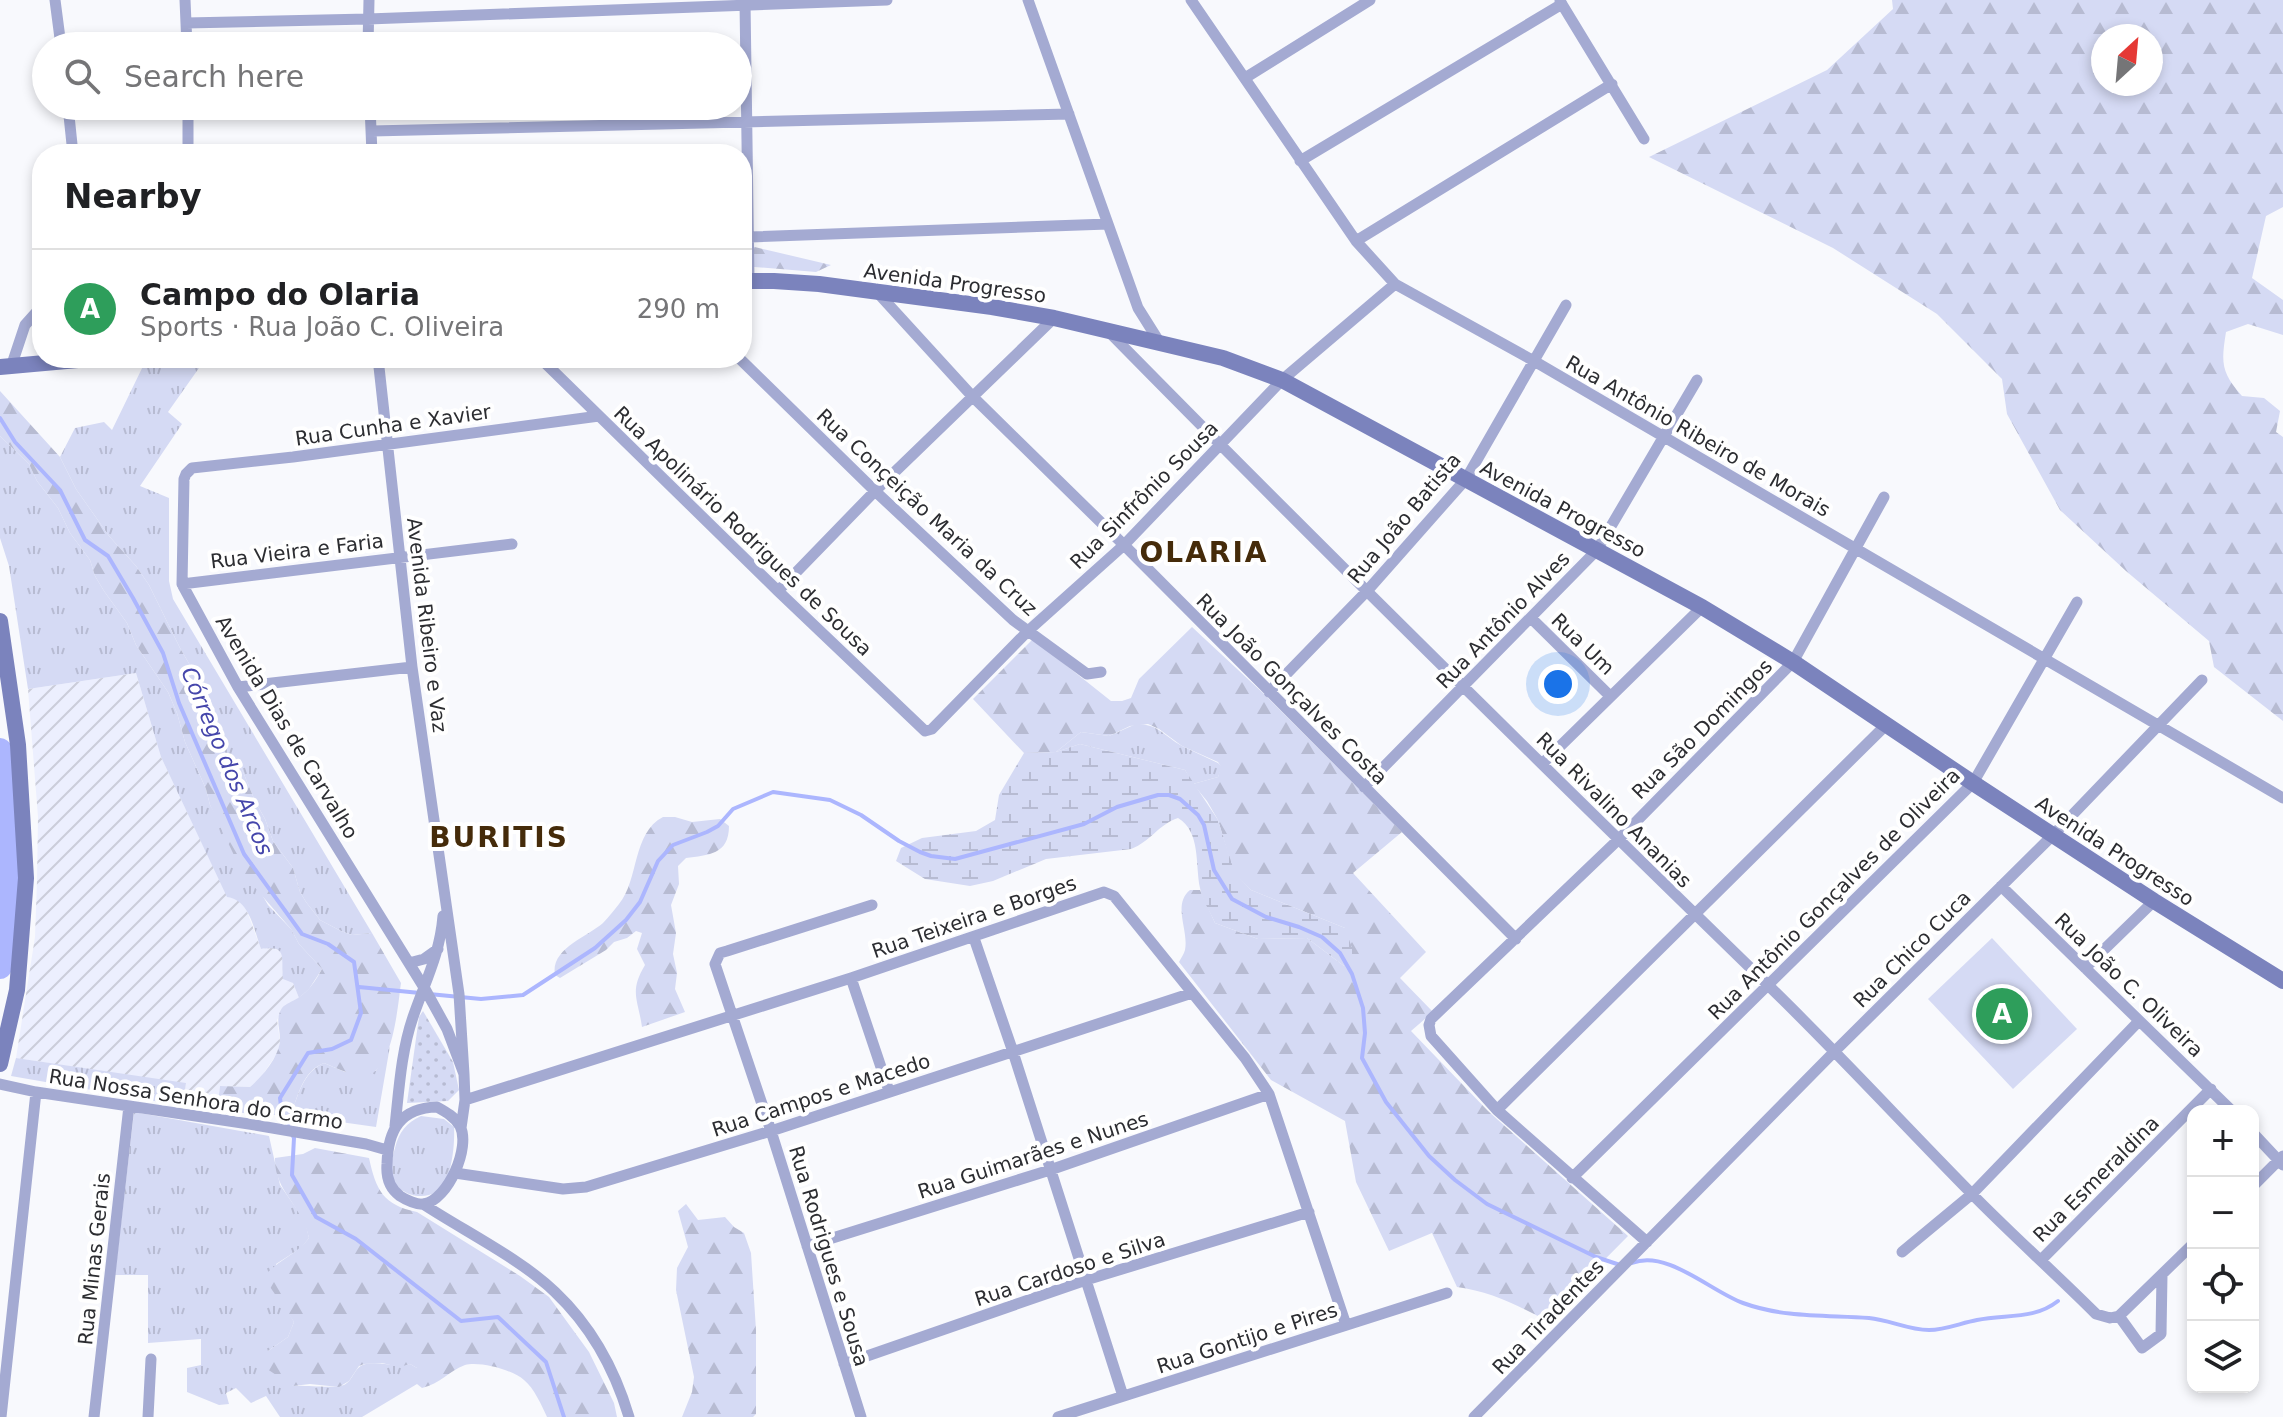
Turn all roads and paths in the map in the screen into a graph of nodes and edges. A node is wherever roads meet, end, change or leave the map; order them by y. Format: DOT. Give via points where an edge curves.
graph roads {
  1 [pos="55,0"];
  2 [pos="185,0"];
  3 [pos="369,0"];
  4 [pos="491,0"];
  5 [pos="887,0"];
  6 [pos="1028,0"];
  7 [pos="1191,0"];
  8 [pos="1370,0"];
  9 [pos="1561,2"];
  10 [pos="745,3"];
  11 [pos="618,4"];
  12 [pos="493,14"];
  13 [pos="368,19"];
  14 [pos="186,23"];
  15 [pos="59,32"];
  16 [pos="186,32"];
  17 [pos="368,32"];
  18 [pos="745,32"];
  19 [pos="1245,78"];
  20 [pos="1612,84"];
  21 [pos="1069,114"];
  22 [pos="69,120"];
  23 [pos="188,120"];
  24 [pos="371,120"];
  25 [pos="747,122"];
  26 [pos="372,131"];
  27 [pos="1644,139"];
  28 [pos="72,144"];
  29 [pos="188,144"];
  30 [pos="372,144"];
  31 [pos="748,144"];
  32 [pos="1300,161"];
  33 [pos="1108,224"];
  34 [pos="752,237"];
  35 [pos="1356,241"];
  36 [pos="752,281"];
  37 [pos="1395,284"];
  38 [pos="877,292"];
  39 [pos="1566,305"];
  40 [pos="32,317"];
  41 [pos="1054,318"];
  42 [pos="1107,329"];
  43 [pos="1160,343"];
  44 [pos="1534,361"];
  45 [pos="32,364"];
  46 [pos="5,367"];
  47 [pos="379,368"];
  48 [pos="550,368"];
  49 [pos="749,368"];
  50 [pos="1282,380"];
  51 [pos="1697,380"];
  52 [pos="972,396"];
  53 [pos="599,416"];
  54 [pos="1662,436"];
  55 [pos="387,444"];
  56 [pos="1221,445"];
  57 [pos="192,468"];
  58 [pos="1466,479"];
  59 [pos="875,491"];
  60 [pos="1884,497"];
  61 [pos="512,544"];
  62 [pos="1124,545"];
  63 [pos="1597,550"];
  64 [pos="1856,550"];
  65 [pos="399,557"];
  66 [pos="182,584"];
  67 [pos="778,591"];
  68 [pos="1367,591"];
  69 [pos="2077,602"];
  70 [pos="1702,607"];
  71 [pos="1531,618"];
  72 [pos="0,621"];
  73 [pos="1028,631"];
  74 [pos="2044,658"];
  75 [pos="1793,662"];
  76 [pos="412,667"];
  77 [pos="1101,672"];
  78 [pos="2202,680"];
  79 [pos="238,687"];
  80 [pos="1463,687"];
  81 [pos="1269,692"];
  82 [pos="1610,696"];
  83 [pos="2158,724"];
  84 [pos="1886,725"];
  85 [pos="921,729"];
  86 [pos="1542,764"];
  87 [pos="1973,783"];
  88 [pos="1364,787"];
  89 [pos="2283,798"];
  90 [pos="2053,835"];
  91 [pos="1620,838"];
  92 [pos="2001,886"];
  93 [pos="445,896"];
  94 [pos="2154,901"];
  95 [pos="872,905"];
  96 [pos="1695,916"];
  97 [pos="974,938"];
  98 [pos="1516,939"];
  99 [pos="438,949"];
  100 [pos="409,963"];
  101 [pos="2085,968"];
  102 [pos="851,978"];
  103 [pos="2283,981"];
  104 [pos="1769,986"];
  105 [pos="425,989"];
  106 [pos="1192,993"];
  107 [pos="732,1015"];
  108 [pos="2139,1021"];
  109 [pos="1835,1051"];
  110 [pos="1013,1052"];
  111 [pos="0,1064"];
  112 [pos="464,1074"];
  113 [pos="0,1084"];
  114 [pos="2211,1089"];
  115 [pos="889,1091"];
  116 [pos="36,1092"];
  117 [pos="1269,1094"];
  118 [pos="465,1100"];
  119 [pos="2226,1105"];
  120 [pos="129,1106"];
  121 [pos="1497,1110"];
  122 [pos="395,1126"];
  123 [pos="461,1128"];
  124 [pos="771,1131"];
  125 [pos="2259,1139"];
  126 [pos="387,1150"];
  127 [pos="2282,1161"];
  128 [pos="1050,1170"];
  129 [pos="455,1173"];
  130 [pos="1572,1178"];
  131 [pos="2259,1181"];
  132 [pos="1972,1194"];
  133 [pos="436,1198"];
  134 [pos="423,1204"];
  135 [pos="1309,1212"];
  136 [pos="462,1229"];
  137 [pos="1647,1242"];
  138 [pos="807,1246"];
  139 [pos="2188,1249"];
  140 [pos="1902,1252"];
  141 [pos="2041,1260"];
  142 [pos="2162,1275"];
  143 [pos="1086,1280"];
  144 [pos="1447,1293"];
  145 [pos="2119,1316"];
  146 [pos="1346,1325"];
  147 [pos="151,1359"];
  148 [pos="844,1364"];
  149 [pos="1123,1396"];
  150 [pos="1,1417"];
  151 [pos="94,1417"];
  152 [pos="148,1417"];
  153 [pos="629,1417"];
  154 [pos="861,1417"];
  155 [pos="1058,1417"];
  156 [pos="1474,1417"];
  1 -- 15 [label="street"];
  2 -- 14 [label="street"];
  3 -- 13 [label="street"];
  4 -- 12 [label="street"];
  5 -- 10 [label="street"];
  6 -- 21 [label="street"];
  7 -- 19 [label="street, Rua Antônio Ribeiro de Morais"];
  8 -- 19 [label="street"];
  9 -- 20 [label="street"];
  9 -- 32 [label="street"];
  10 -- 11 [label="street"];
  10 -- 18 [label="street"];
  11 -- 12 [label="street"];
  12 -- 13 [label="street"];
  13 -- 14 [label="street"];
  13 -- 17 [label="street"];
  14 -- 16 [label="street"];
  19 -- 32 [label="street, Rua Antônio Ribeiro de Morais"];
  20 -- 27 [label="street"];
  20 -- 35 [label="street"];
  21 -- 25 [label="street"];
  21 -- 33 [label="street"];
  22 -- 28 [label="street"];
  23 -- 29 [label="street"];
  24 -- 26 [label="street"];
  25 -- 26 [label="street"];
  25 -- 31 [label="street"];
  26 -- 30 [label="street"];
  32 -- 35 [label="street, Rua Antônio Ribeiro de Morais"];
  33 -- 34 [label="street"];
  33 -- 43 [label="street" via="1138,308"];
  35 -- 37 [label="street, Rua Antônio Ribeiro de Morais"];
  36 -- 38 [label="street, Avenida Progresso"];
  37 -- 44 [label="street, Rua Antônio Ribeiro de Morais"];
  37 -- 50 [label="street, Rua Sinfrônio Sousa"];
  38 -- 41 [label="street, Avenida Progresso"];
  38 -- 52 [label="street, Rua João Gonçalves Costa"];
  39 -- 44 [label="street, Rua João Batista"];
  40 -- 46 [label="street"];
  41 -- 42 [label="street, Avenida Progresso"];
  41 -- 52 [label="street"];
  42 -- 43 [label="street, Avenida Progresso"];
  42 -- 56 [label="street, Rua Rivalino Ananias"];
  43 -- 50 [label="street, Avenida Progresso"];
  44 -- 54 [label="street, Rua Antônio Ribeiro de Morais"];
  44 -- 58 [label="street, Rua João Batista"];
  45 -- 46 [label="street"];
  47 -- 55 [label="street, Avenida Ribeiro e Vaz"];
  48 -- 53 [label="street, Rua Apolinário Rodrigues de Sousa"];
  49 -- 59 [label="street, Rua Conçeição Maria da Cruz"];
  50 -- 56 [label="street, Rua Sinfrônio Sousa"];
  50 -- 58 [label="street, Avenida Progresso"];
  51 -- 54 [label="street, Rua Antônio Alves"];
  52 -- 59 [label="street"];
  52 -- 62 [label="street, Rua João Gonçalves Costa"];
  53 -- 55 [label="street, Rua Cunha e Xavier"];
  53 -- 67 [label="street, Rua Apolinário Rodrigues de Sousa"];
  54 -- 63 [label="street, Rua Antônio Alves"];
  54 -- 64 [label="street, Rua Antônio Ribeiro de Morais"];
  55 -- 57 [label="street, Rua Cunha e Xavier"];
  55 -- 65 [label="street, Avenida Ribeiro e Vaz"];
  56 -- 62 [label="street, Rua Sinfrônio Sousa"];
  56 -- 68 [label="street, Rua Rivalino Ananias"];
  57 -- 66 [label="street, Avenida Dias de Carvalho" via="184,479"];
  58 -- 63 [label="street, Avenida Progresso"];
  58 -- 68 [label="street, Rua João Batista"];
  59 -- 67 [label="street"];
  59 -- 73 [label="street, Rua Conçeição Maria da Cruz"];
  60 -- 64 [label="street, Rua São Domingos"];
  61 -- 65 [label="street, Rua Vieira e Faria"];
  62 -- 73 [label="street, Rua Sinfrônio Sousa"];
  62 -- 81 [label="street, Rua João Gonçalves Costa"];
  63 -- 70 [label="street, Avenida Progresso"];
  63 -- 71 [label="street, Rua Antônio Alves"];
  64 -- 74 [label="street, Rua Antônio Ribeiro de Morais"];
  64 -- 75 [label="street, Rua São Domingos"];
  65 -- 66 [label="street, Rua Vieira e Faria"];
  65 -- 76 [label="street, Avenida Ribeiro e Vaz"];
  66 -- 79 [label="street, Avenida Dias de Carvalho"];
  67 -- 85 [label="street, Rua Apolinário Rodrigues de Sousa"];
  68 -- 80 [label="street, Rua Rivalino Ananias"];
  68 -- 81 [label="street, Rua João Batista"];
  69 -- 74 [label="street, Rua Antônio Gonçalves de Oliveira"];
  70 -- 75 [label="street, Avenida Progresso"];
  70 -- 82 [label="street"];
  71 -- 80 [label="street, Rua Antônio Alves"];
  71 -- 82 [label="street, Rua Um"];
  72 -- 111 [label="street" via="18,745 26,878 17,990"];
  73 -- 77 [label="street, Rua Conçeição Maria da Cruz" via="1087,674"];
  73 -- 85 [label="street, Rua Sinfrônio Sousa" via="932,729"];
  74 -- 83 [label="street, Rua Antônio Ribeiro de Morais"];
  74 -- 87 [label="street, Rua Antônio Gonçalves de Oliveira"];
  75 -- 84 [label="street, Avenida Progresso"];
  75 -- 91 [label="street, Rua São Domingos"];
  76 -- 79 [label="street"];
  76 -- 93 [label="street, Avenida Ribeiro e Vaz"];
  78 -- 83 [label="street, Rua Chico Cuca"];
  79 -- 100 [label="street, Avenida Dias de Carvalho"];
  80 -- 86 [label="street, Rua Rivalino Ananias"];
  80 -- 88 [label="street, Rua Antônio Alves"];
  81 -- 88 [label="street, Rua João Gonçalves Costa"];
  82 -- 86 [label="street"];
  83 -- 89 [label="street, Rua Antônio Ribeiro de Morais"];
  83 -- 90 [label="street, Rua Chico Cuca"];
  84 -- 87 [label="street, Avenida Progresso"];
  84 -- 96 [label="street"];
  86 -- 91 [label="street, Rua Rivalino Ananias"];
  87 -- 90 [label="street, Avenida Progresso"];
  87 -- 104 [label="street, Rua Antônio Gonçalves de Oliveira"];
  88 -- 98 [label="street, Rua João Gonçalves Costa"];
  90 -- 92 [label="street, Rua Chico Cuca"];
  90 -- 94 [label="street, Avenida Progresso"];
  91 -- 96 [label="street, Rua Rivalino Ananias"];
  91 -- 98 [label="street, Rua São Domingos"];
  92 -- 101 [label="street, Rua João C. Oliveira"];
  92 -- 109 [label="street, Rua Chico Cuca"];
  93 -- 99 [label="street"];
  93 -- 112 [label="street, Avenida Ribeiro e Vaz"];
  94 -- 101 [label="street"];
  94 -- 103 [label="street, Avenida Progresso"];
  95 -- 107 [label="street, Rua Rodrigues e Sousa" via="720,953 715,964"];
  96 -- 104 [label="street, Rua Rivalino Ananias"];
  96 -- 121 [label="street"];
  97 -- 102 [label="street, Rua Teixeira e Borges"];
  97 -- 106 [label="street, Rua Teixeira e Borges" via="1109,893"];
  97 -- 110 [label="street"];
  98 -- 121 [label="street, Rua São Domingos" via="1429,1025 1431,1036"];
  99 -- 100 [label="street"];
  99 -- 105 [label="street"];
  100 -- 105 [label="street, Avenida Dias de Carvalho"];
  101 -- 108 [label="street, Rua João C. Oliveira"];
  102 -- 107 [label="street, Rua Teixeira e Borges"];
  102 -- 115 [label="street"];
  104 -- 109 [label="street, Rua Rivalino Ananias"];
  104 -- 130 [label="street, Rua Antônio Gonçalves de Oliveira"];
  105 -- 112 [label="street, Avenida Dias de Carvalho"];
  105 -- 122 [label="street" via="404,1050"];
  106 -- 110 [label="street, Rua Campos e Macedo"];
  106 -- 117 [label="street, Rua Teixeira e Borges"];
  107 -- 118 [label="street, Rua Teixeira e Borges"];
  107 -- 124 [label="street, Rua Rodrigues e Sousa"];
  108 -- 114 [label="street, Rua João C. Oliveira"];
  108 -- 132 [label="street"];
  109 -- 132 [label="street, Rua Rivalino Ananias"];
  109 -- 137 [label="street, Rua Chico Cuca"];
  110 -- 115 [label="street, Rua Campos e Macedo"];
  110 -- 128 [label="street"];
  112 -- 118 [label="street, Avenida Ribeiro e Vaz"];
  113 -- 116 [label="street, Rua Nossa Senhora do Carmo"];
  114 -- 119 [label="street, Rua João C. Oliveira"];
  114 -- 141 [label="street, Rua Esmeraldina"];
  115 -- 124 [label="street, Rua Campos e Macedo"];
  116 -- 120 [label="street, Rua Nossa Senhora do Carmo"];
  116 -- 150 [label="street"];
  117 -- 128 [label="street, Rua Guimarães e Nunes"];
  117 -- 135 [label="street, Rua Teixeira e Borges"];
  118 -- 123 [label="street, Avenida Ribeiro e Vaz"];
  120 -- 126 [label="street, Rua Nossa Senhora do Carmo"];
  120 -- 151 [label="street, Rua Minas Gerais"];
  121 -- 130 [label="street"];
  122 -- 123 [label="street" via="407,1115 437,1107"];
  122 -- 126 [label="street"];
  123 -- 129 [label="street"];
  124 -- 129 [label="street, Rua Campos e Macedo" via="575,1188"];
  124 -- 138 [label="street, Rua Rodrigues e Sousa"];
  125 -- 127 [label="street"];
  126 -- 134 [label="street" via="388,1183 399,1195"];
  127 -- 131 [label="street"];
  128 -- 138 [label="street, Rua Guimarães e Nunes"];
  128 -- 143 [label="street"];
  129 -- 133 [label="street"];
  130 -- 137 [label="street"];
  132 -- 140 [label="street"];
  132 -- 141 [label="street, Rua Rivalino Ananias"];
  133 -- 134 [label="street"];
  133 -- 136 [label="street"];
  134 -- 136 [label="street"];
  135 -- 143 [label="street, Rua Cardoso e Silva"];
  135 -- 146 [label="street, Rua Teixeira e Borges"];
  136 -- 153 [label="street" via="535,1276 574,1312 602,1351"];
  137 -- 156 [label="street, Rua Tiradentes"];
  138 -- 148 [label="street, Rua Rodrigues e Sousa"];
  139 -- 142 [label="street"];
  141 -- 145 [label="street, Rua Rivalino Ananias" via="2096,1314"];
  142 -- 145 [label="street"];
  142 -- 145 [label="street" via="2161,1334 2142,1348"];
  143 -- 148 [label="street, Rua Cardoso e Silva"];
  143 -- 149 [label="street"];
  144 -- 146 [label="street, Rua Gontijo e Pires"];
  146 -- 149 [label="street, Rua Gontijo e Pires"];
  147 -- 152 [label="street"];
  148 -- 154 [label="street, Rua Rodrigues e Sousa"];
  149 -- 155 [label="street, Rua Gontijo e Pires"];
}
